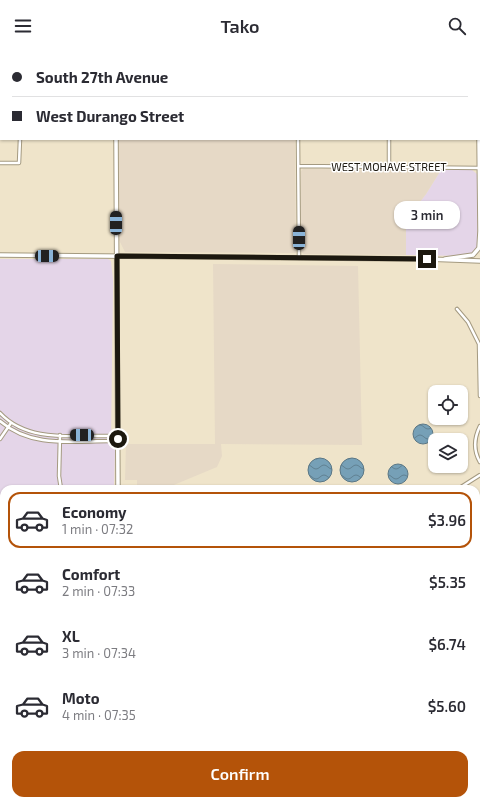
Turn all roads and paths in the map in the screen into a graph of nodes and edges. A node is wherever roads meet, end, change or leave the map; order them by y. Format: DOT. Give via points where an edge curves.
graph roads {
  1 [pos="20,140"];
  2 [pos="116,140"];
  3 [pos="298,140"];
  4 [pos="389,140"];
  5 [pos="478,140"];
  6 [pos="0,163"];
  7 [pos="299,166"];
  8 [pos="389,167"];
  9 [pos="479,168"];
  10 [pos="480,188"];
  11 [pos="480,231"];
  12 [pos="0,256"];
  13 [pos="117,256"];
  14 [pos="299,258"];
  15 [pos="445,259"];
  16 [pos="480,261"];
  17 [pos="457,309"];
  18 [pos="480,396"];
  19 [pos="0,413"];
  20 [pos="0,421"];
  21 [pos="11,424"];
  22 [pos="480,426"];
  23 [pos="8,428"];
  24 [pos="60,435"];
  25 [pos="0,439"];
  26 [pos="118,439"];
  27 [pos="60,441"];
  28 [pos="480,462"];
  29 [pos="480,475"];
  30 [pos="61,485"];
  31 [pos="118,485"];
  32 [pos="464,485"];
  1 -- 6 [label="street" via="19,163"];
  2 -- 13 [label="main road"];
  3 -- 7 [label="street"];
  4 -- 8 [label="street"];
  5 -- 9 [label="main road"];
  7 -- 8 [label="street, WEST MOHAVE STREET"];
  7 -- 14 [label="street"];
  8 -- 9 [label="street, WEST MOHAVE STREET"];
  9 -- 10 [label="main road"];
  10 -- 11 [label="main road"];
  11 -- 15 [label="main road" via="478,251 473,255"];
  12 -- 13 [label="main road"];
  13 -- 14 [label="main road"];
  13 -- 26 [label="main road"];
  14 -- 15 [label="main road"];
  15 -- 16 [label="main road"];
  17 -- 18 [label="street" via="468,322 479,344"];
  19 -- 21 [label="street"];
  20 -- 23 [label="street"];
  21 -- 23 [label="street"];
  21 -- 24 [label="street" via="35,434"];
  22 -- 28 [label="street" via="475,437 476,456"];
  23 -- 25 [label="street"];
  23 -- 27 [label="street" via="32,439"];
  24 -- 26 [label="street" via="110,436"];
  24 -- 27 [label="street"];
  26 -- 27 [label="street"];
  26 -- 31 [label="main road"];
  27 -- 30 [label="street"];
  29 -- 32 [label="street"];
}
